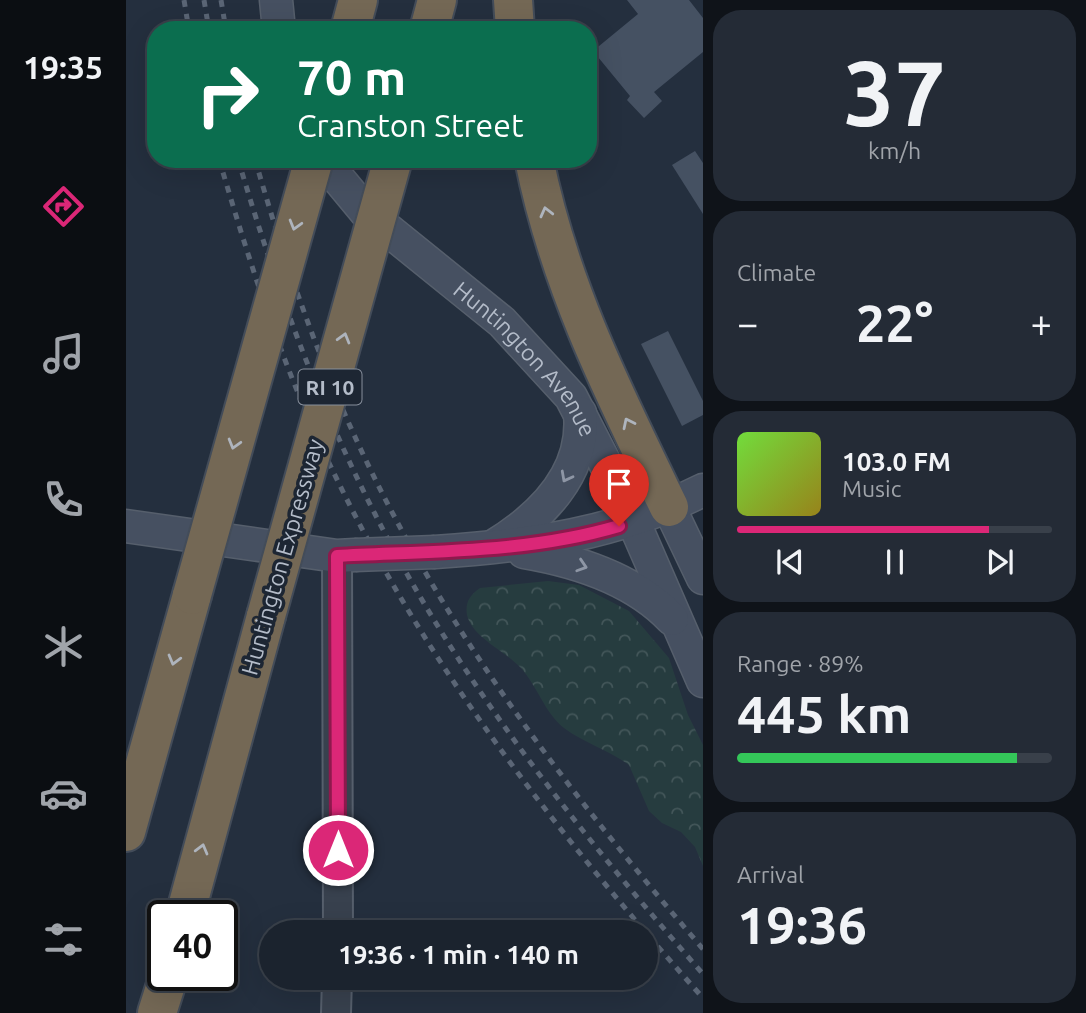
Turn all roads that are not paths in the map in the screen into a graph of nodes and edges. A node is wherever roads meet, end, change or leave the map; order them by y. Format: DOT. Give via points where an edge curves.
graph roads {
  1 [pos="276,0"];
  2 [pos="438,0"];
  3 [pos="513,0"];
  4 [pos="278,21"];
  5 [pos="432,21"];
  6 [pos="514,21"];
  7 [pos="311,168"];
  8 [pos="329,168"];
  9 [pos="391,168"];
  10 [pos="536,168"];
  11 [pos="580,411"];
  12 [pos="703,490"];
  13 [pos="669,507"];
  14 [pos="634,521"];
  15 [pos="126,526"];
  16 [pos="491,548"];
  17 [pos="285,549"];
  18 [pos="346,555"];
  19 [pos="703,578"];
  20 [pos="679,627"];
  21 [pos="703,681"];
  22 [pos="156,725"];
  23 [pos="126,807"];
  24 [pos="126,832"];
  25 [pos="188,900"];
  26 [pos="338,920"];
  27 [pos="337,990"];
  28 [pos="164,991"];
  29 [pos="167,991"];
  30 [pos="157,1013"];
  31 [pos="165,1013"];
  32 [pos="336,1013"];
  1 -- 4 [label="main road"];
  2 -- 5 [label="highway"];
  3 -- 6 [label="highway"];
  7 -- 22 [label="highway, one-way, bridge"];
  8 -- 11 [label="main road, Huntington Avenue" via="382,227 518,338"];
  17 -- 9 [label="highway, Huntington Expressway / RI 10, one-way, bridge"];
  13 -- 10 [label="highway, one-way" via="579,316"];
  11 -- 14 [label="main road, Huntington Avenue"];
  11 -- 16 [label="main road, one-way" via="579,442 565,481 532,519"];
  12 -- 13 [label="main road"];
  13 -- 14 [label="main road"];
  13 -- 19 [label="main road"];
  14 -- 16 [label="main road" via="568,539"];
  14 -- 20 [label="main road, Huntington Avenue"];
  15 -- 17 [label="main road"];
  16 -- 18 [label="main road, bridge"];
  16 -- 20 [label="main road, one-way" via="559,559 617,579 650,599"];
  17 -- 18 [label="main road"];
  25 -- 17 [label="highway, Huntington Expressway / RI 10, one-way, bridge"];
  18 -- 26 [label="street"];
  20 -- 21 [label="main road, Huntington Avenue"];
  22 -- 23 [label="highway"];
  22 -- 24 [label="highway"];
  27 -- 32 [label="street"];
  28 -- 30 [label="highway"];
  29 -- 31 [label="highway"];
}
